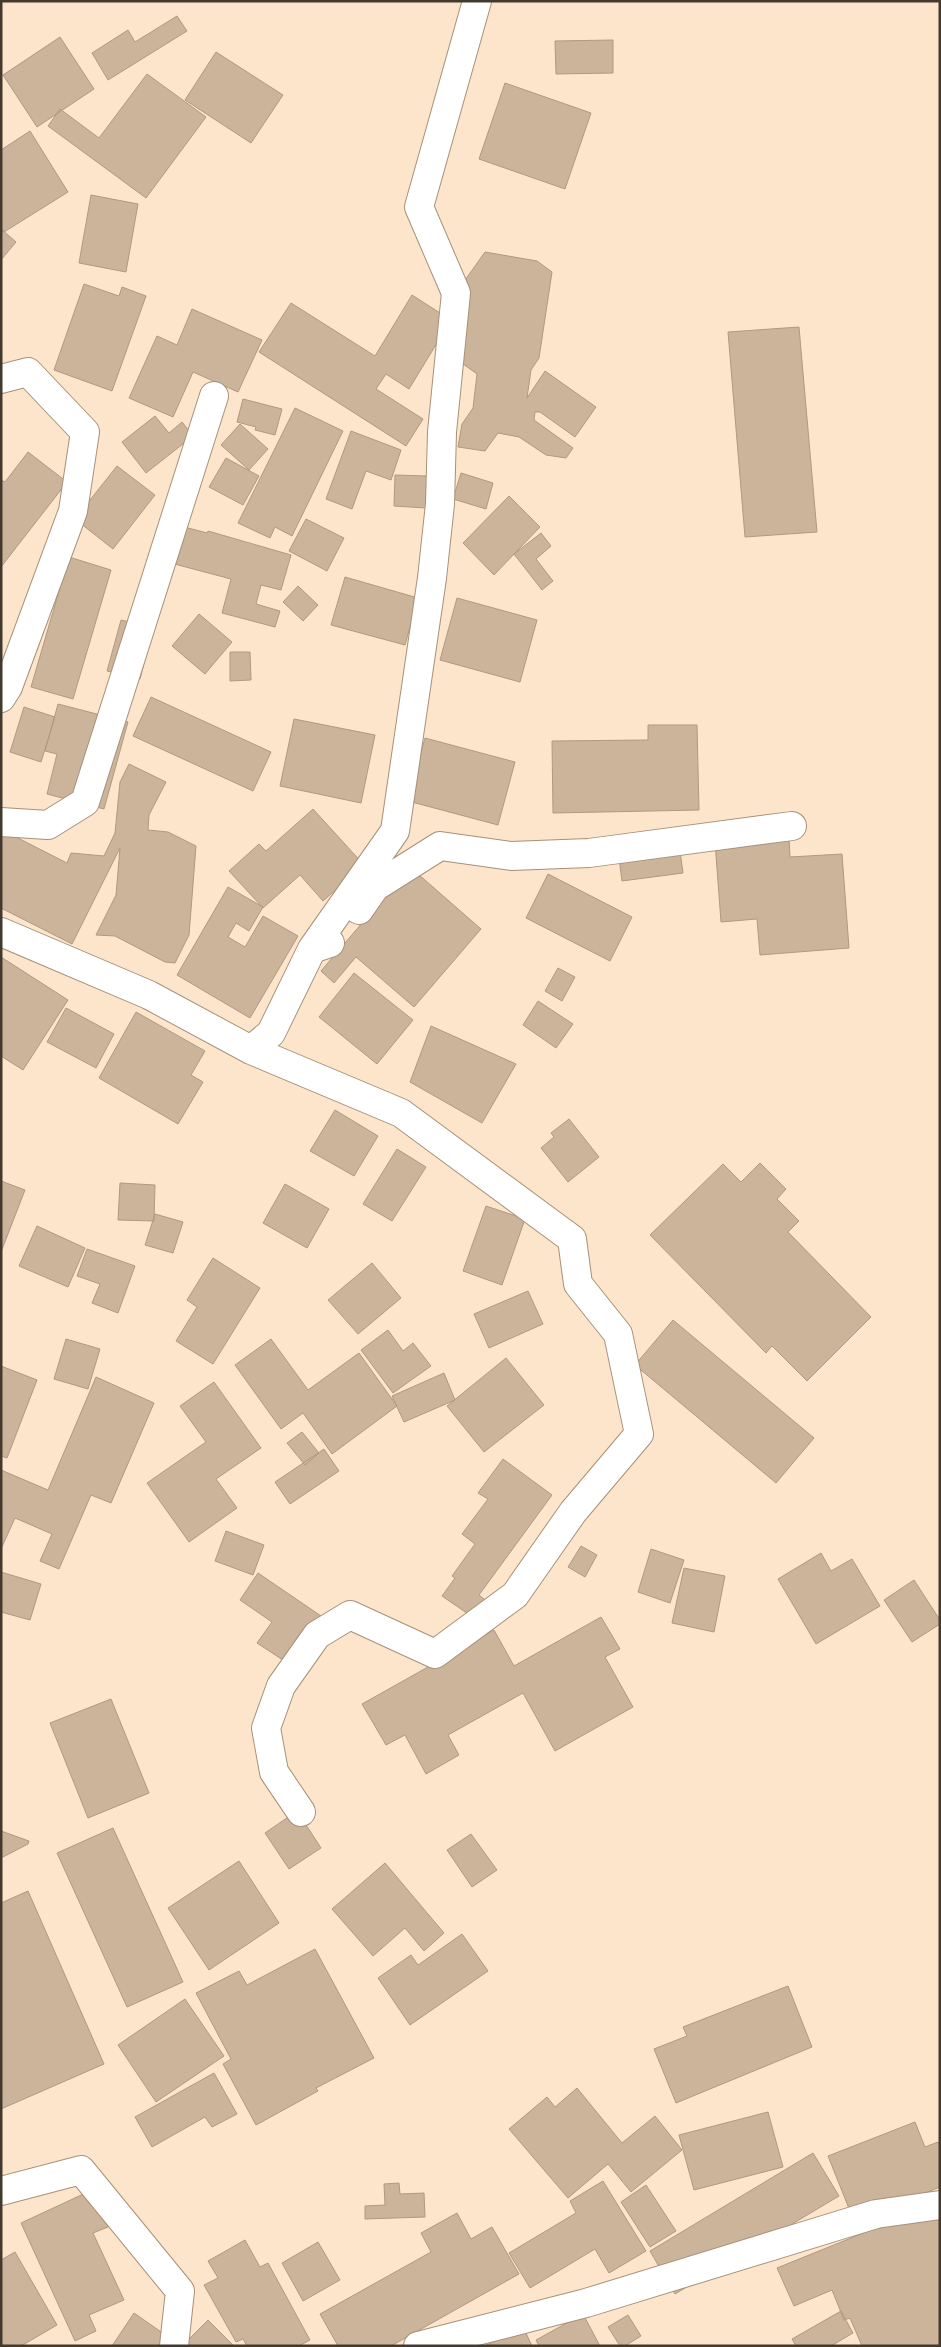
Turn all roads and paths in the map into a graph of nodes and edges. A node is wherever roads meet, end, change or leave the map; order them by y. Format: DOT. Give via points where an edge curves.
graph roads {
  1 [pos="477,1"];
  2 [pos="1,379"];
  3 [pos="214,396"];
  4 [pos="1,698"];
  5 [pos="1,822"];
  6 [pos="792,826"];
  7 [pos="1,932"];
  8 [pos="312,949"];
  9 [pos="251,1050"];
  10 [pos="301,1812"];
  11 [pos="1,2192"];
  12 [pos="940,2205"];
  13 [pos="174,2346"];
  14 [pos="418,2346"];
  1 -- 8 [label="street" via="419,207 456,293 433,568 395,831"];
  2 -- 4 [label="street" via="28,372 85,432 73,511 8,687"];
  3 -- 5 [label="street" via="86,802 48,825"];
  6 -- 8 [label="street" via="589,853 511,856 440,846 375,887 337,941"];
  7 -- 9 [label="street" via="149,995"];
  8 -- 9 [label="street" via="271,1033"];
  9 -- 10 [label="street" via="401,1113 572,1239 578,1284 618,1334 639,1434 573,1512 515,1595 435,1654 350,1615 317,1635 281,1686 266,1728 274,1772"];
  11 -- 13 [label="street" via="81,2170 180,2291"];
  12 -- 14 [label="street" via="876,2214 586,2303"];
}
